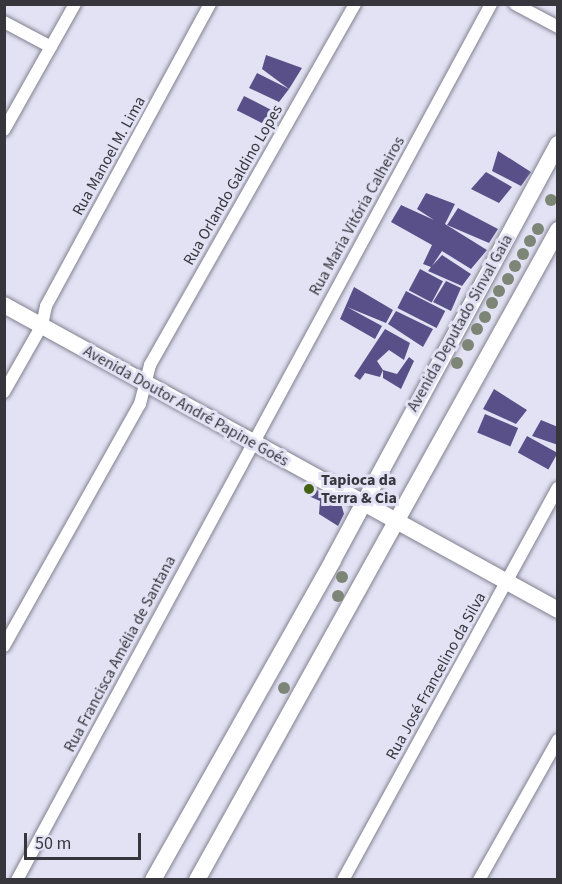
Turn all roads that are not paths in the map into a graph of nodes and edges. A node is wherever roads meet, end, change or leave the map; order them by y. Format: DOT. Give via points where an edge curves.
graph roads {
  1 [pos="75,4"];
  2 [pos="210,4"];
  3 [pos="355,4"];
  4 [pos="491,4"];
  5 [pos="515,4"];
  6 [pos="4,22"];
  7 [pos="558,27"];
  8 [pos="51,47"];
  9 [pos="4,130"];
  10 [pos="558,144"];
  11 [pos="558,230"];
  12 [pos="4,305"];
  13 [pos="42,326"];
  14 [pos="145,384"];
  15 [pos="4,392"];
  16 [pos="252,444"];
  17 [pos="558,488"];
  18 [pos="362,502"];
  19 [pos="398,521"];
  20 [pos="506,582"];
  21 [pos="558,610"];
  22 [pos="4,646"];
  23 [pos="558,740"];
  24 [pos="17,879"];
  25 [pos="153,879"];
  26 [pos="197,879"];
  27 [pos="343,879"];
  28 [pos="479,879"];
  1 -- 8 [label="street"];
  2 -- 13 [label="street, Rua Manoel M. Lima" via="46,306"];
  3 -- 14 [label="street, Rua Orlando Galdino Lopes" via="150,365"];
  4 -- 16 [label="street, Rua Maria Vitória Calheiros"];
  5 -- 7 [label="street"];
  6 -- 8 [label="street"];
  8 -- 9 [label="street"];
  10 -- 18 [label="street, Avenida Deputado Sinval Gaia"];
  11 -- 19 [label="street"];
  12 -- 13 [label="street, Avenida Doutor André Papine Goés"];
  13 -- 14 [label="street, Avenida Doutor André Papine Goés"];
  13 -- 15 [label="street, Rua Manoel M. Lima"];
  14 -- 16 [label="street, Avenida Doutor André Papine Goés"];
  14 -- 22 [label="street, Rua Orlando Galdino Lopes" via="140,404"];
  16 -- 18 [label="street, Avenida Doutor André Papine Goés"];
  16 -- 24 [label="street, Rua Francisca Amélia de Santana"];
  17 -- 20 [label="street, Rua José Francelino da Silva"];
  18 -- 19 [label="street, Avenida Doutor André Papine Goés"];
  18 -- 25 [label="street, Avenida Deputado Sinval Gaia"];
  19 -- 20 [label="street, Avenida Doutor André Papine Goés"];
  19 -- 26 [label="street"];
  20 -- 21 [label="street, Avenida Doutor André Papine Goés"];
  20 -- 27 [label="street, Rua José Francelino da Silva"];
  23 -- 28 [label="street"];
}
